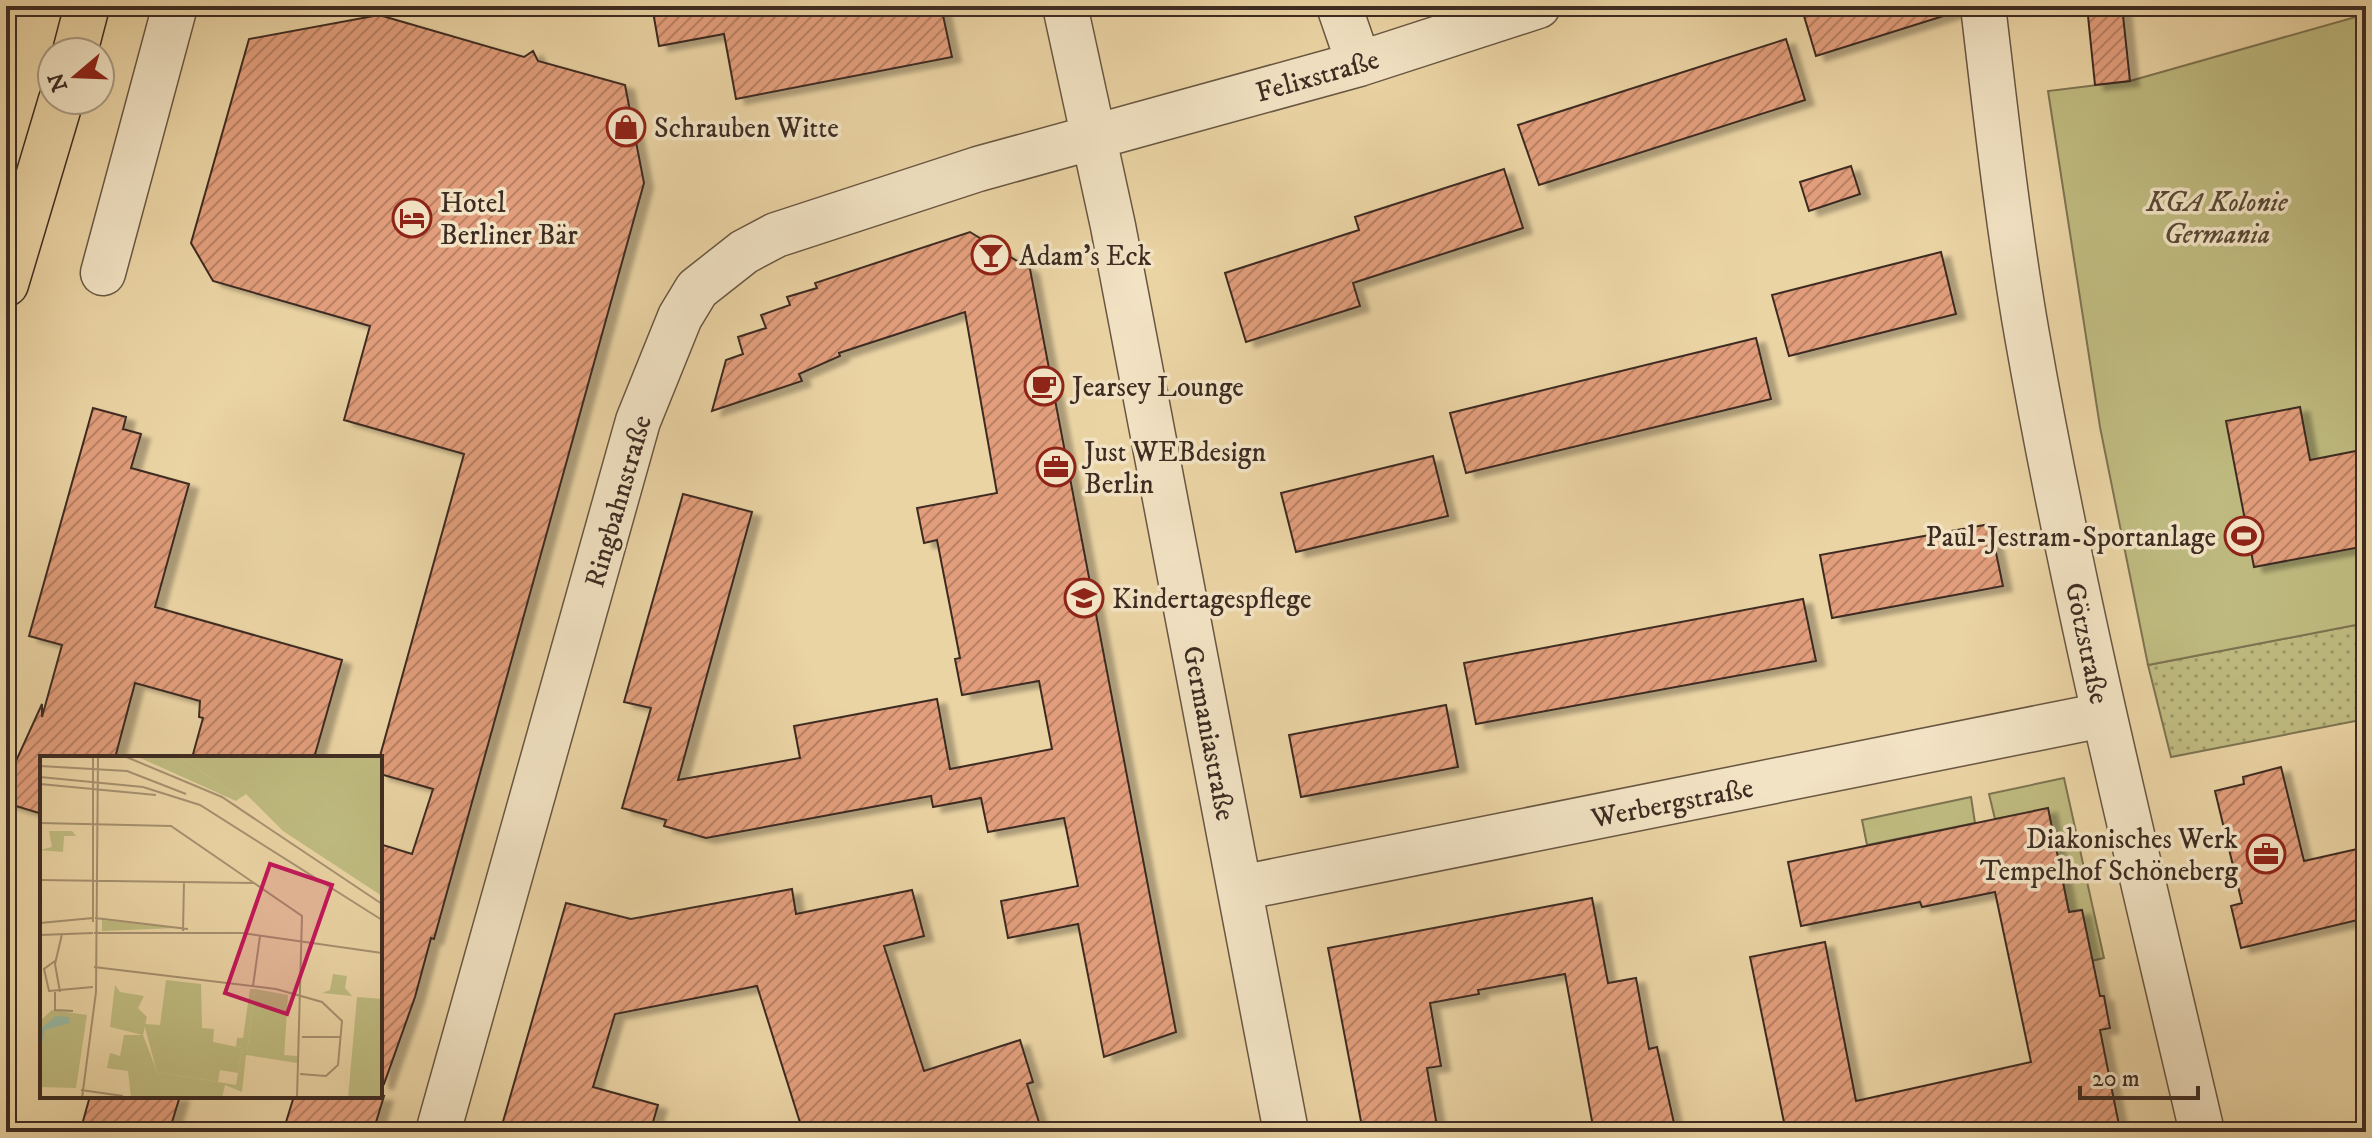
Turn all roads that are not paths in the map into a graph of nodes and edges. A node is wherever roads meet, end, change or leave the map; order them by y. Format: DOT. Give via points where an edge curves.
graph roads {
  1 [pos="87,6"];
  2 [pos="175,6"];
  3 [pos="1065,6"];
  4 [pos="1339,6"];
  5 [pos="1538,6"];
  6 [pos="1983,6"];
  7 [pos="79,36"];
  8 [pos="1359,64"];
  9 [pos="56,116"];
  10 [pos="1093,137"];
  11 [pos="103,273"];
  12 [pos="6,284"];
  13 [pos="2103,715"];
  14 [pos="1240,888"];
  15 [pos="438,1132"];
  16 [pos="1286,1132"];
  17 [pos="2202,1132"];
  1 -- 7 [label="highway"];
  2 -- 11 [label="street"];
  3 -- 10 [label="street, Germaniastraße"];
  4 -- 8 [label="street"];
  5 -- 8 [label="street, Felixstraße"];
  6 -- 13 [label="street, Götzstraße" via="2026,332"];
  8 -- 10 [label="street, Felixstraße"];
  9 -- 12 [label="highway"];
  10 -- 14 [label="street, Germaniastraße"];
  10 -- 15 [label="street, Ringbahnstraße" via="788,230 744,252 697,289 680,317 638,421"];
  13 -- 14 [label="street, Werbergstraße"];
  13 -- 17 [label="street, Götzstraße"];
  14 -- 16 [label="street, Germaniastraße"];
}
